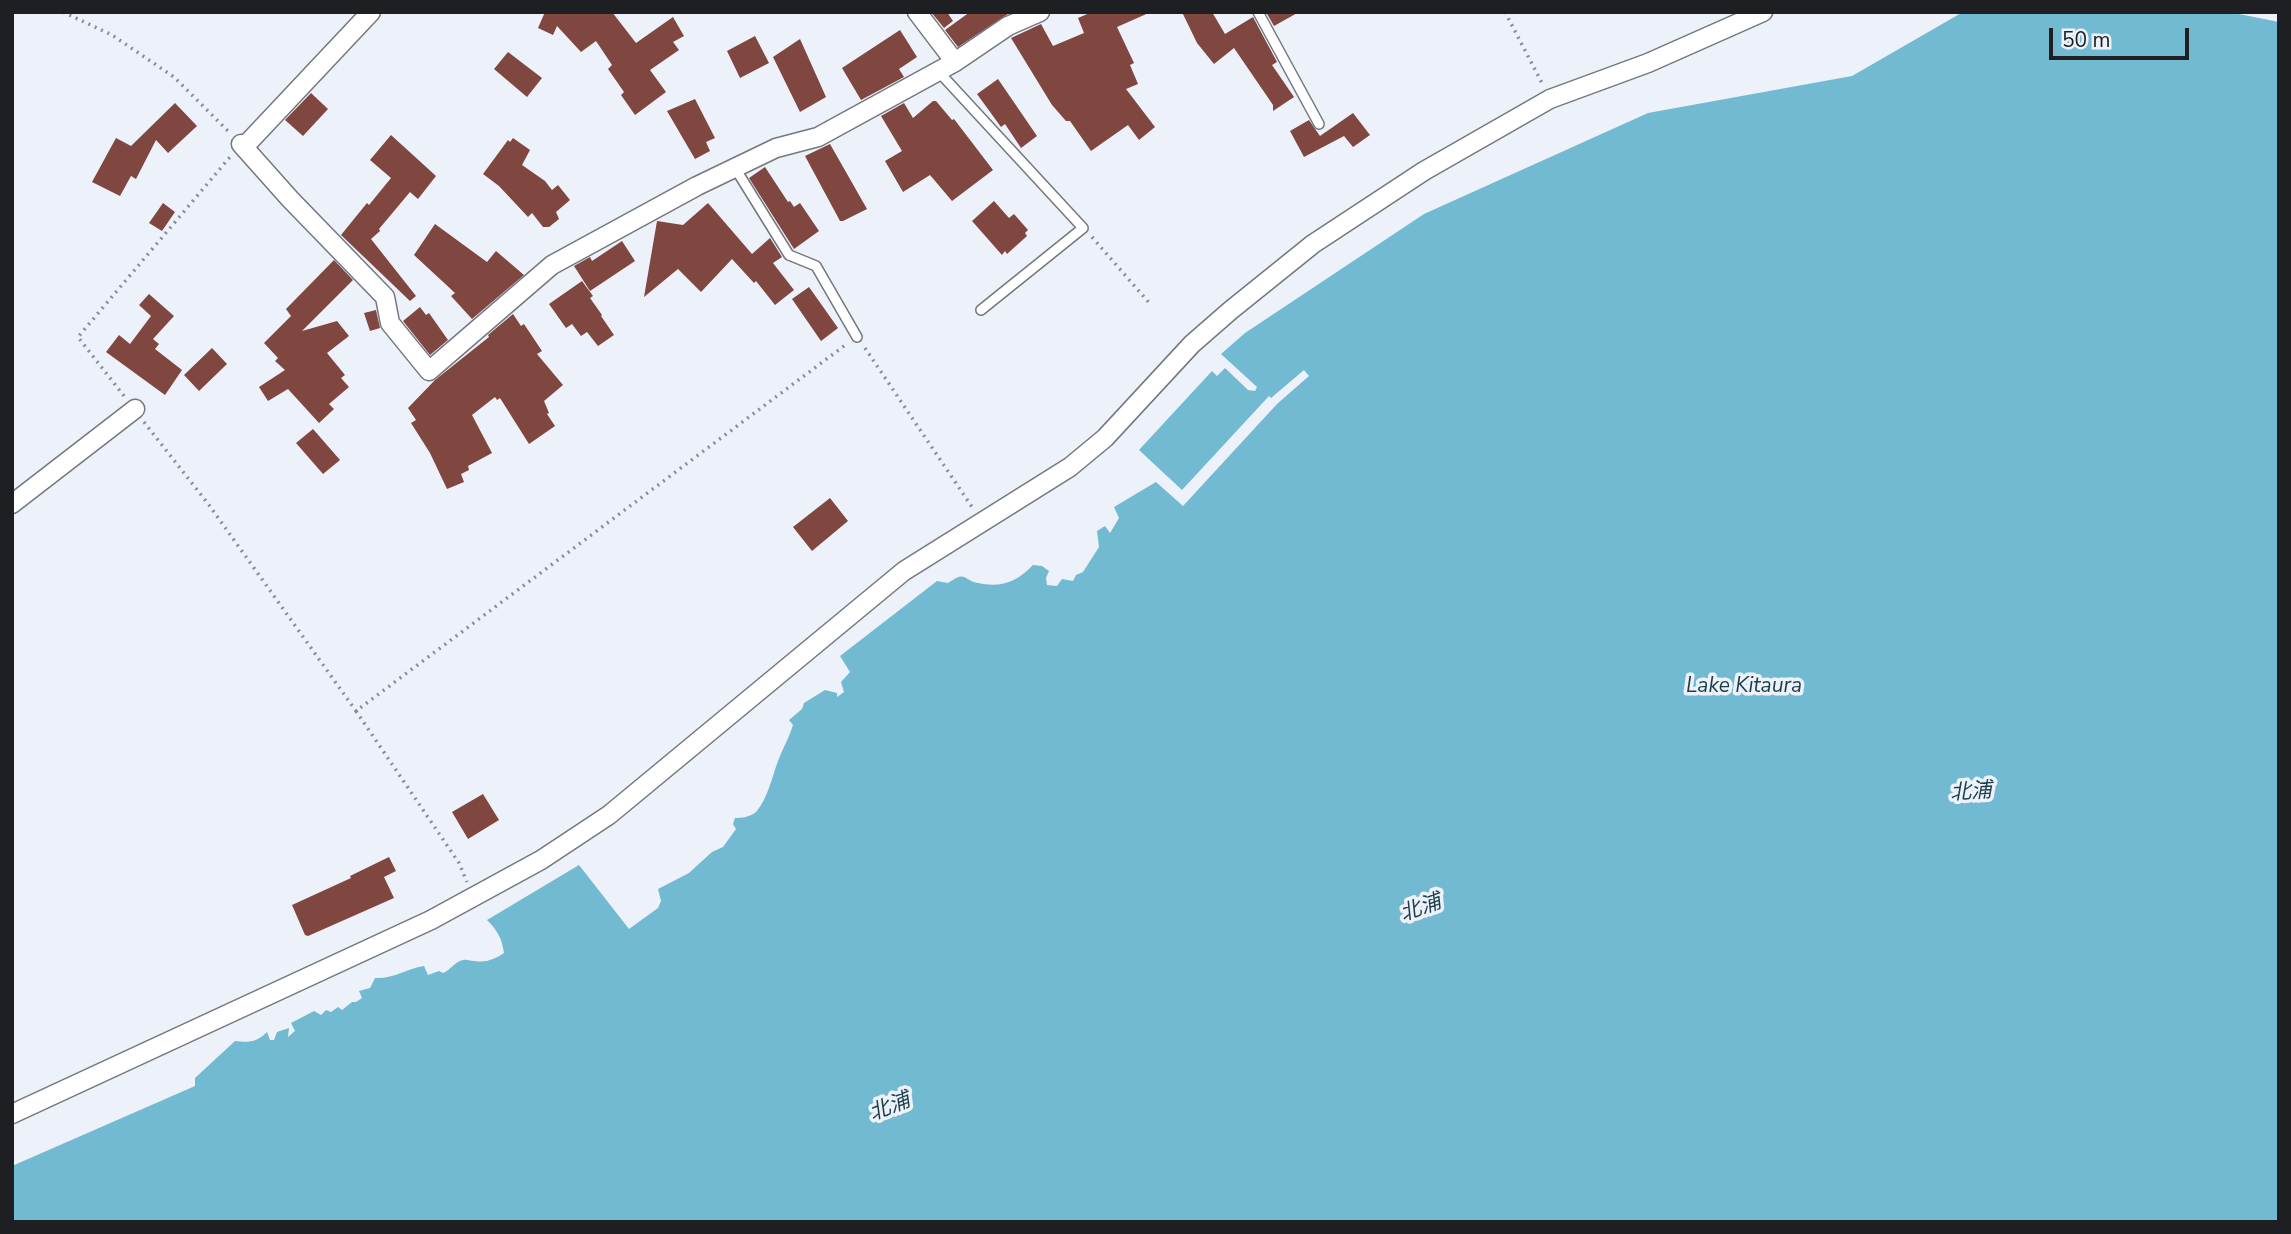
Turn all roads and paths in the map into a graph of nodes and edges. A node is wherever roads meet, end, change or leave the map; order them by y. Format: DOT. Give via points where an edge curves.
graph roads {
  1 [pos="63,12"];
  2 [pos="371,12"];
  3 [pos="917,12"];
  4 [pos="1040,12"];
  5 [pos="1258,12"];
  6 [pos="1505,12"];
  7 [pos="1763,12"];
  8 [pos="955,62"];
  9 [pos="938,71"];
  10 [pos="1550,99"];
  11 [pos="1319,124"];
  12 [pos="243,145"];
  13 [pos="735,168"];
  14 [pos="1083,228"];
  15 [pos="1151,305"];
  16 [pos="981,310"];
  17 [pos="857,337"];
  18 [pos="135,409"];
  19 [pos="12,504"];
  20 [pos="983,523"];
  21 [pos="356,711"];
  22 [pos="474,898"];
  23 [pos="12,1114"];
  1 -- 12 [label="path" via="112,35 174,77"];
  2 -- 12 [label="street"];
  3 -- 8 [label="street"];
  4 -- 8 [label="street" via="1008,26"];
  5 -- 11 [label="lane"];
  6 -- 10 [label="path"];
  7 -- 10 [label="street"];
  8 -- 9 [label="street"];
  9 -- 13 [label="street" via="818,137 776,148"];
  9 -- 14 [label="lane"];
  10 -- 20 [label="street" via="1424,171 1313,244 1192,344 1105,438 1070,467"];
  12 -- 13 [label="street" via="385,297 390,323 429,371 552,265"];
  12 -- 18 [label="path" via="78,337"];
  13 -- 17 [label="lane" via="789,255 816,266"];
  14 -- 15 [label="path"];
  14 -- 16 [label="lane"];
  17 -- 20 [label="path"];
  17 -- 21 [label="path"];
  18 -- 19 [label="street"];
  18 -- 21 [label="path"];
  20 -- 22 [label="street" via="904,571 609,815"];
  21 -- 22 [label="path" via="459,863"];
  22 -- 23 [label="street"];
}
